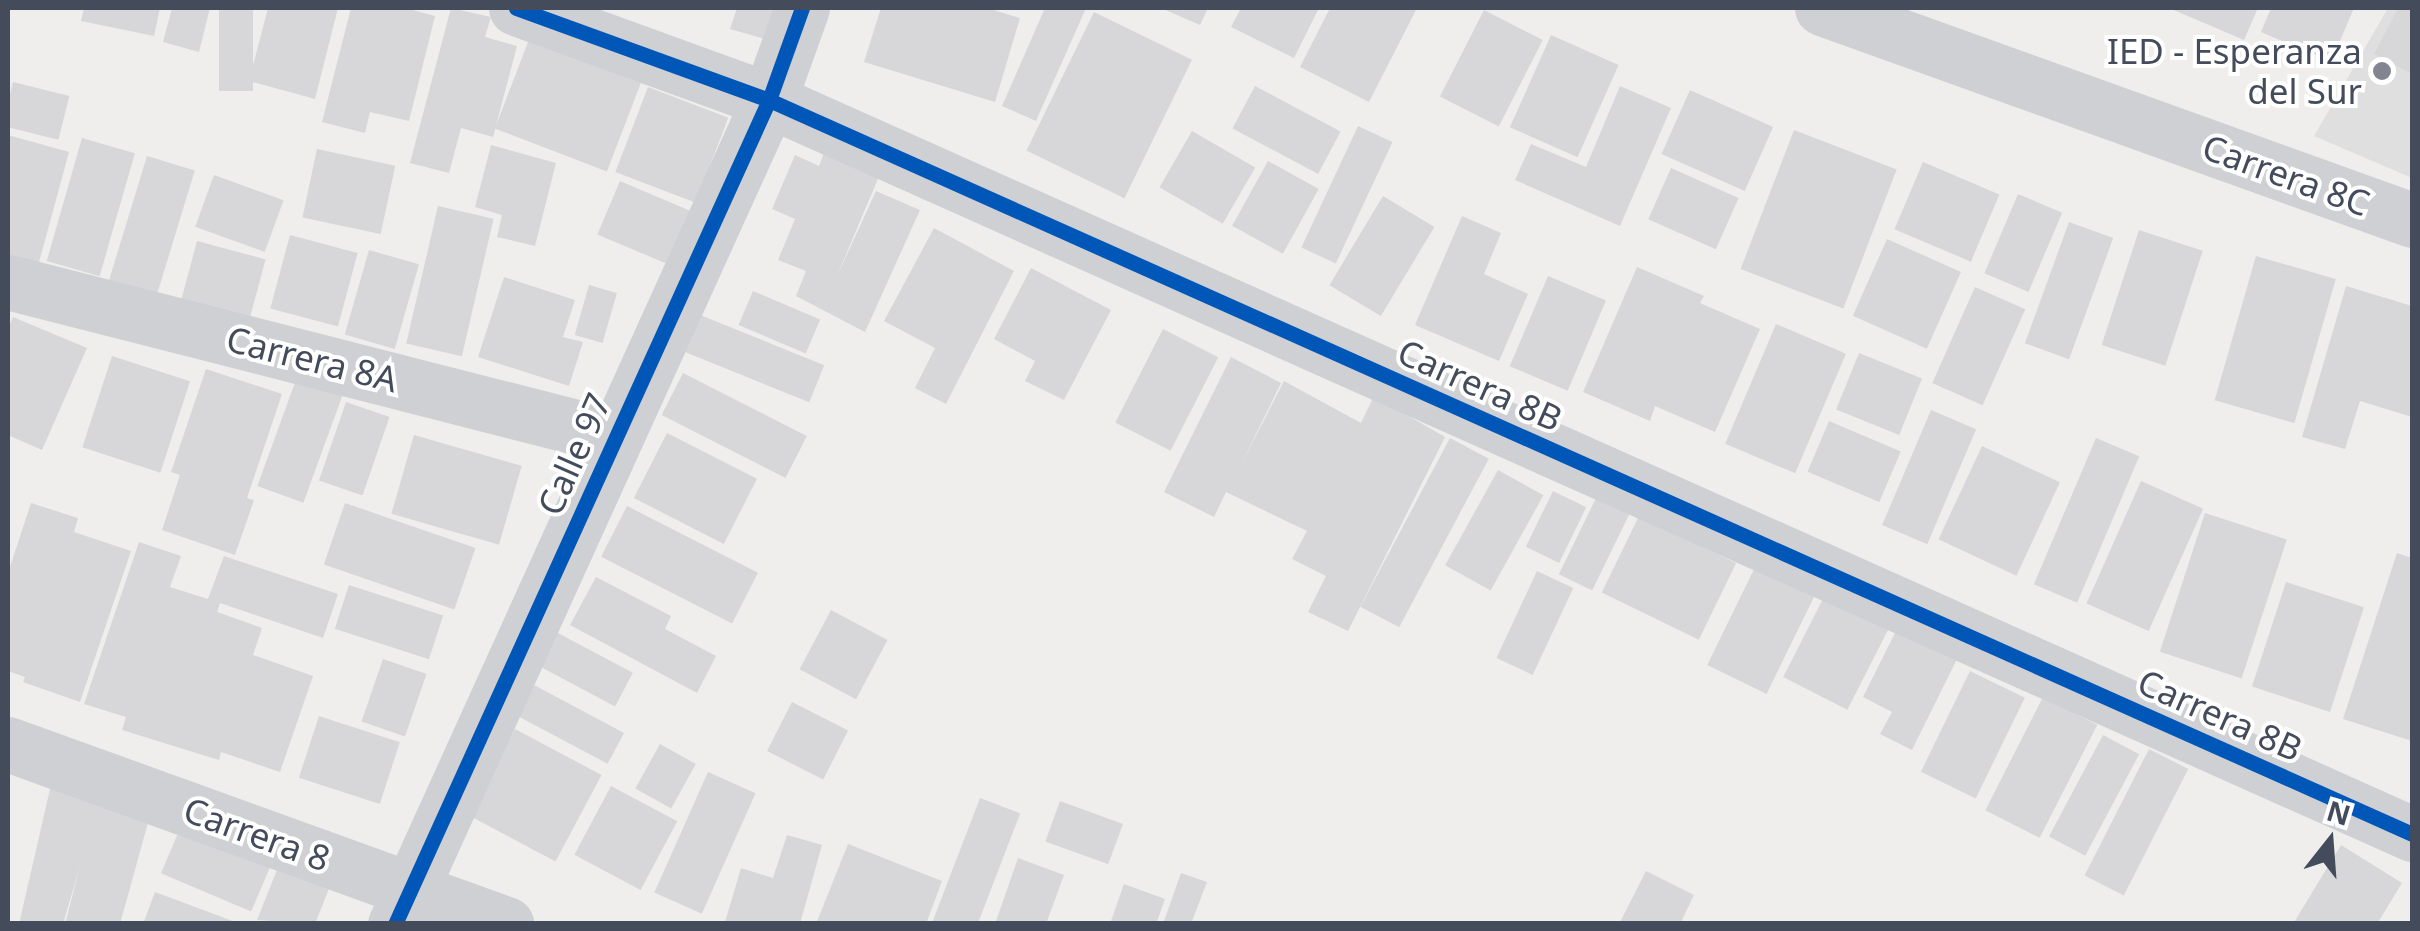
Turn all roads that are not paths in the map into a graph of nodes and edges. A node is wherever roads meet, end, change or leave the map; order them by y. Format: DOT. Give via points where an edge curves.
graph roads {
  1 [pos="516,8"];
  2 [pos="802,8"];
  3 [pos="1822,8"];
  4 [pos="768,100"];
  5 [pos="2412,220"];
  6 [pos="8,282"];
  7 [pos="615,437"];
  8 [pos="8,744"];
  9 [pos="2412,834"];
  10 [pos="402,906"];
  11 [pos="506,924"];
  1 -- 4 [label="street, Carrera 8B"];
  2 -- 4 [label="street, Calle 97"];
  3 -- 5 [label="street, Carrera 8C"];
  4 -- 7 [label="street, Calle 97"];
  4 -- 9 [label="street, Carrera 8B"];
  6 -- 7 [label="street, Carrera 8A"];
  7 -- 10 [label="street, Calle 97"];
  8 -- 10 [label="street, Carrera 8"];
  10 -- 11 [label="street, Carrera 8"];
}
